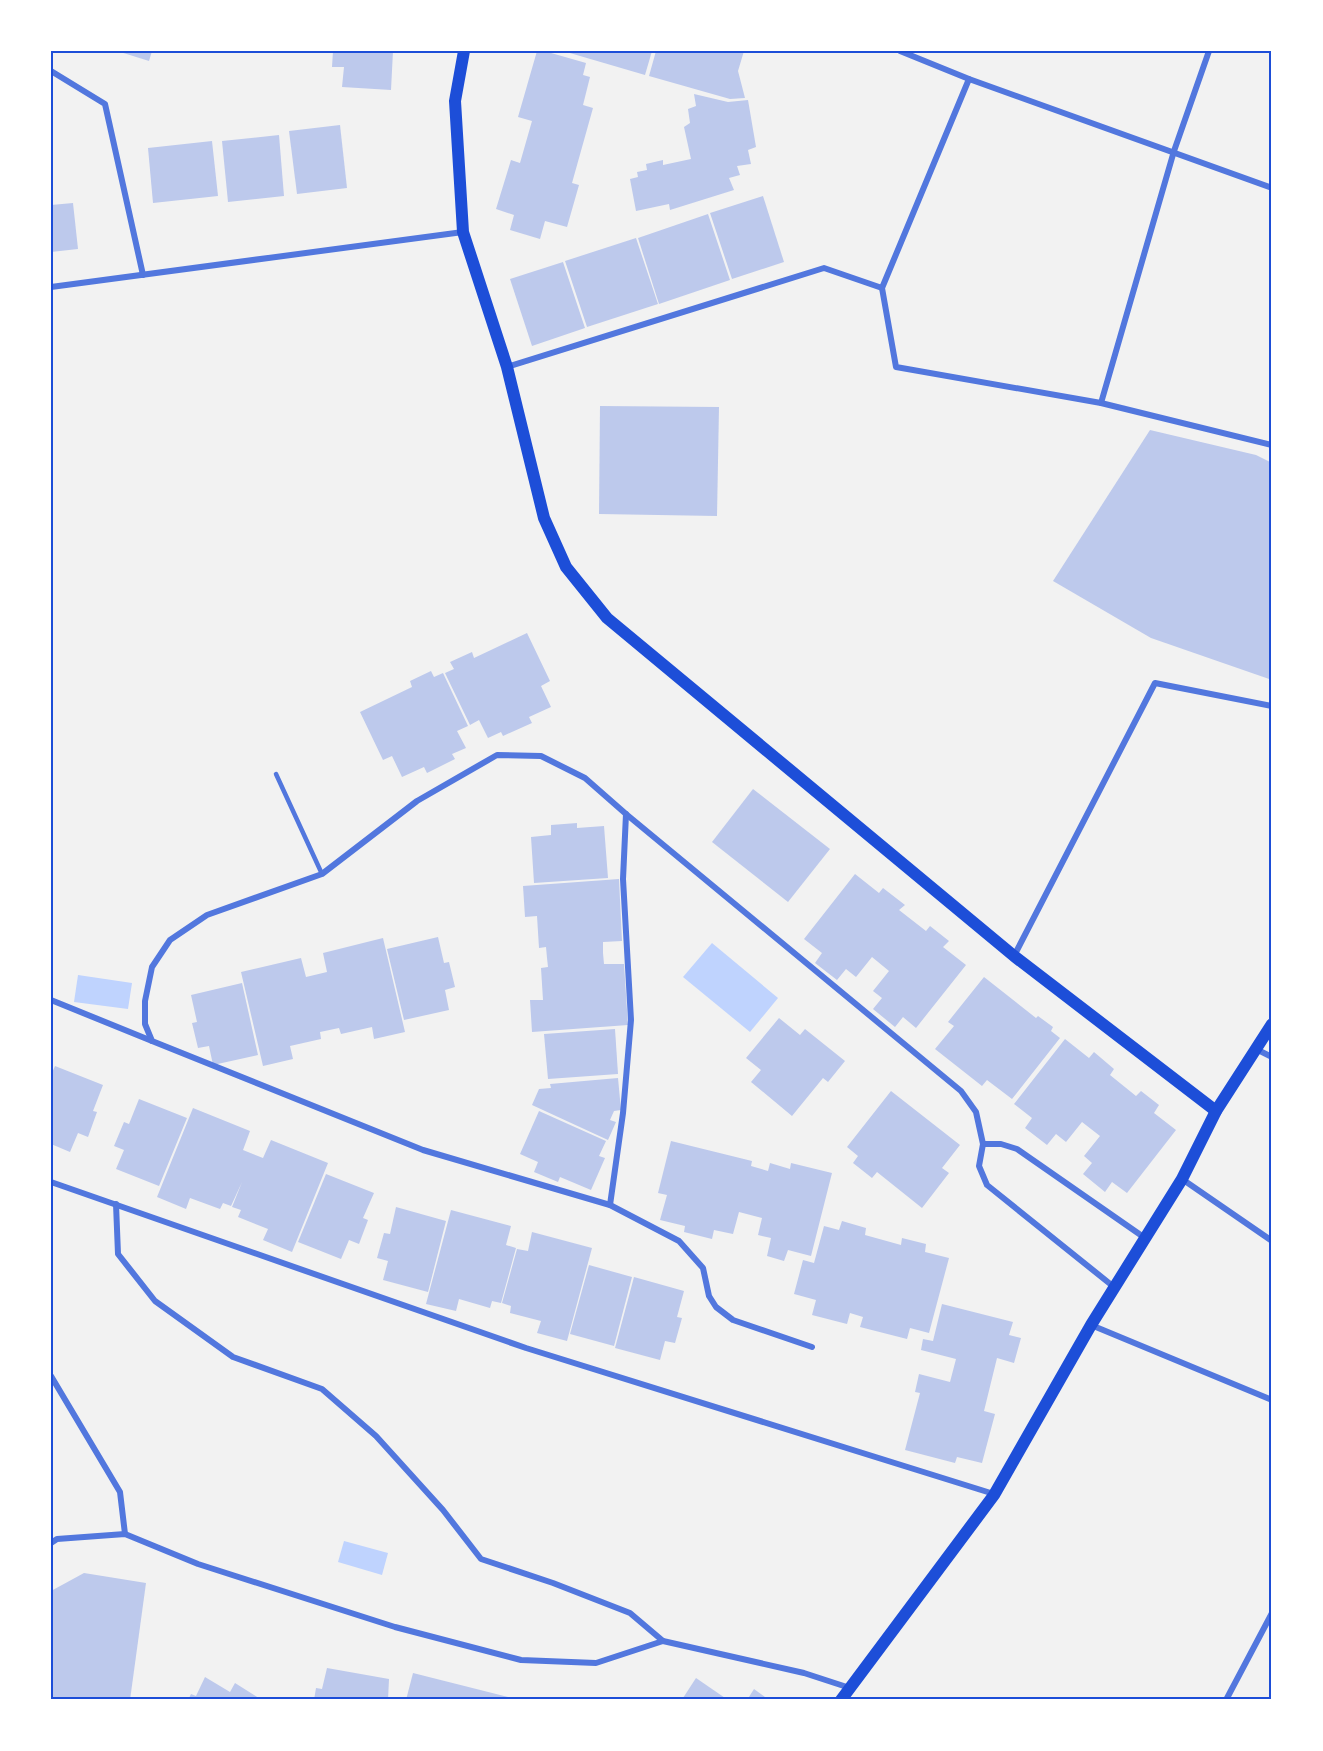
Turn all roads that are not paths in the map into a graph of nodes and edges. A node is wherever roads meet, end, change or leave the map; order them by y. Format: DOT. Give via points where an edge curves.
graph roads {
  1 [pos="464,51"];
  2 [pos="900,51"];
  3 [pos="1209,51"];
  4 [pos="51,71"];
  5 [pos="969,79"];
  6 [pos="1174,151"];
  7 [pos="1272,188"];
  8 [pos="463,231"];
  9 [pos="143,275"];
  10 [pos="51,287"];
  11 [pos="882,288"];
  12 [pos="507,367"];
  13 [pos="1101,403"];
  14 [pos="1272,446"];
  15 [pos="1272,706"];
  16 [pos="276,774"];
  17 [pos="626,814"];
  18 [pos="322,874"];
  19 [pos="1014,956"];
  20 [pos="51,1000"];
  21 [pos="1272,1024"];
  22 [pos="152,1041"];
  23 [pos="1256,1049"];
  24 [pos="1272,1057"];
  25 [pos="1216,1111"];
  26 [pos="983,1144"];
  27 [pos="1182,1179"];
  28 [pos="51,1182"];
  29 [pos="116,1204"];
  30 [pos="610,1205"];
  31 [pos="1145,1238"];
  32 [pos="1272,1241"];
  33 [pos="1114,1287"];
  34 [pos="1091,1325"];
  35 [pos="812,1347"];
  36 [pos="51,1376"];
  37 [pos="1272,1400"];
  38 [pos="994,1495"];
  39 [pos="125,1534"];
  40 [pos="51,1543"];
  41 [pos="1272,1613"];
  42 [pos="663,1641"];
  43 [pos="851,1689"];
  44 [pos="841,1700"];
  45 [pos="1226,1700"];
  1 -- 8 [label="main road" via="455,101"];
  2 -- 5 [label="street"];
  3 -- 6 [label="street"];
  4 -- 9 [label="street" via="105,104"];
  5 -- 6 [label="street"];
  5 -- 11 [label="street"];
  6 -- 7 [label="street"];
  6 -- 13 [label="street"];
  8 -- 9 [label="street"];
  8 -- 12 [label="main road"];
  9 -- 10 [label="street"];
  11 -- 12 [label="street" via="824,268"];
  11 -- 13 [label="street" via="896,367"];
  12 -- 19 [label="main road" via="544,518 566,567 607,618"];
  13 -- 14 [label="street"];
  15 -- 19 [label="street" via="1155,683"];
  16 -- 18 [label="lane"];
  17 -- 18 [label="street" via="585,778 541,756 497,755 417,801"];
  17 -- 26 [label="street" via="961,1091 976,1112"];
  17 -- 30 [label="street" via="623,879 631,1020"];
  18 -- 22 [label="street" via="207,915 170,940 152,967 145,1001 145,1024"];
  19 -- 25 [label="main road"];
  20 -- 22 [label="street"];
  21 -- 23 [label="main road"];
  22 -- 30 [label="street" via="423,1150"];
  23 -- 24 [label="street"];
  23 -- 25 [label="main road"];
  25 -- 27 [label="main road"];
  26 -- 31 [label="street" via="1017,1149"];
  26 -- 33 [label="street" via="979,1166 987,1185"];
  27 -- 31 [label="main road"];
  27 -- 32 [label="street"];
  28 -- 29 [label="street"];
  29 -- 38 [label="street" via="526,1348"];
  29 -- 42 [label="street" via="118,1254 155,1301 233,1357 322,1389 376,1436 481,1558 630,1613"];
  30 -- 35 [label="street" via="679,1241 703,1268 709,1296 716,1307 733,1320"];
  31 -- 33 [label="main road"];
  33 -- 34 [label="main road"];
  34 -- 37 [label="street"];
  34 -- 38 [label="main road"];
  36 -- 39 [label="street" via="120,1492"];
  38 -- 43 [label="main road"];
  39 -- 40 [label="street" via="57,1539"];
  39 -- 42 [label="street" via="220,1571 395,1627 520,1660 596,1663"];
  41 -- 45 [label="street"];
  42 -- 43 [label="street" via="804,1673"];
  43 -- 44 [label="main road"];
}
